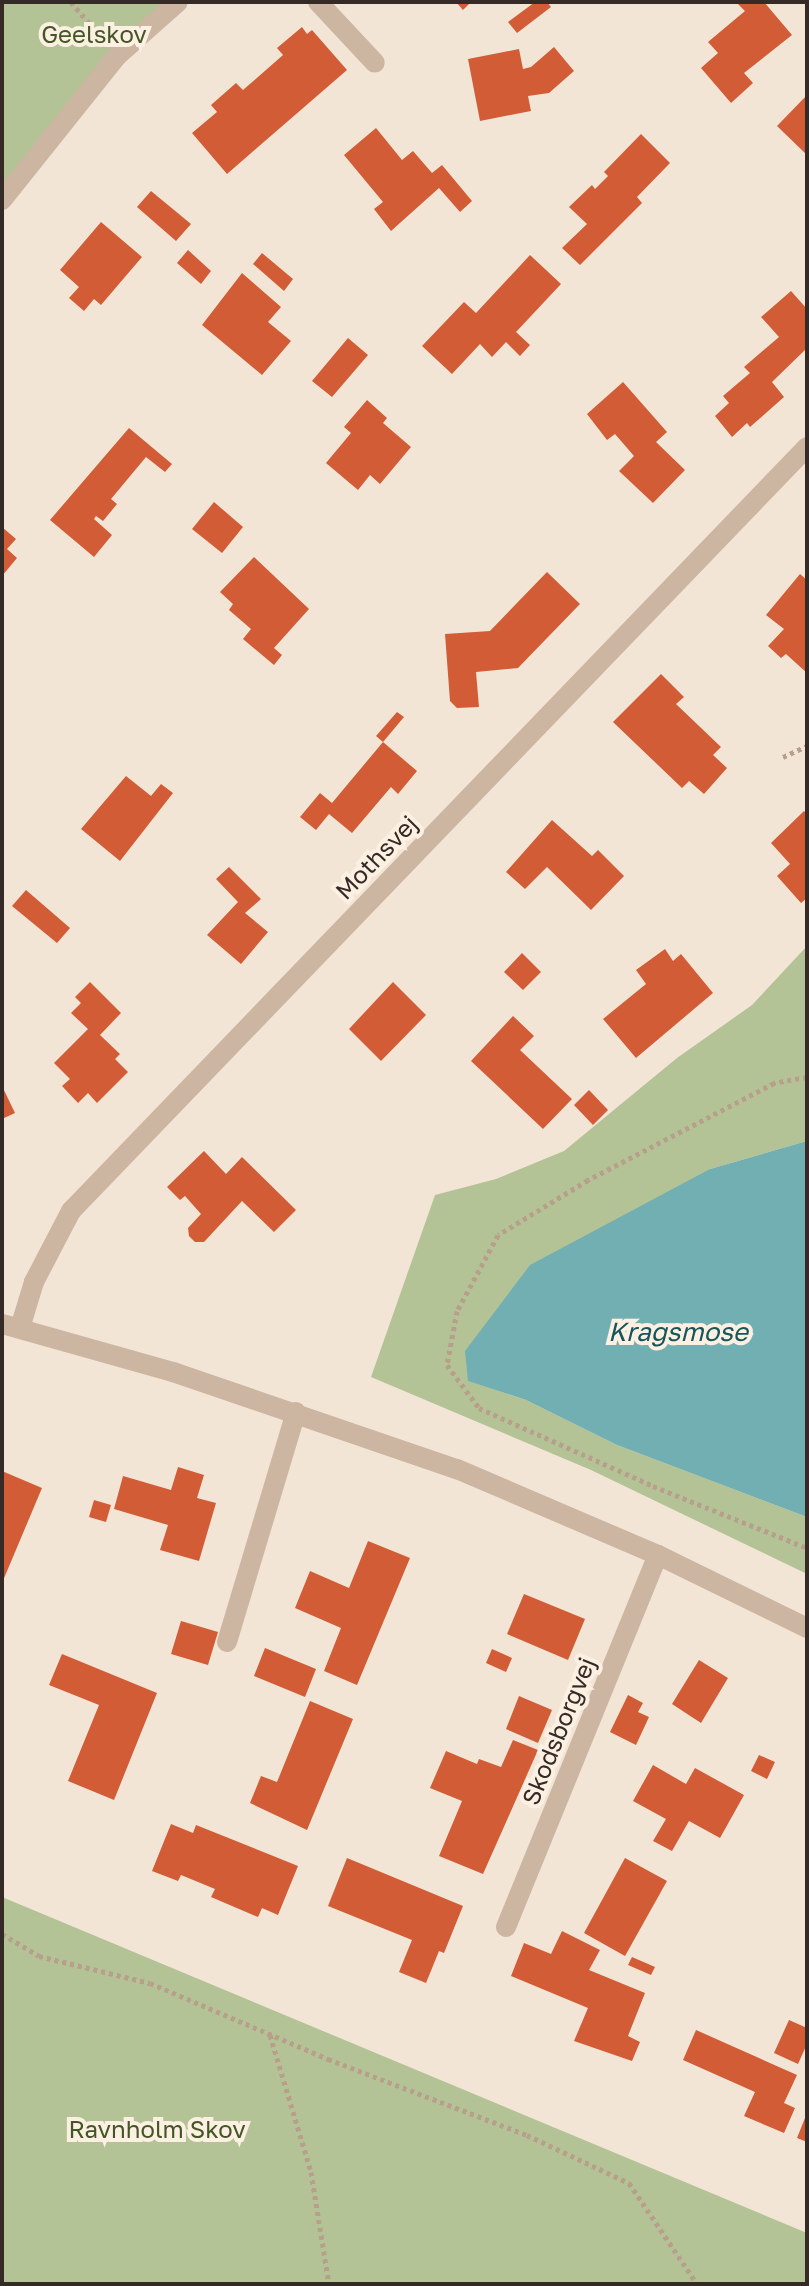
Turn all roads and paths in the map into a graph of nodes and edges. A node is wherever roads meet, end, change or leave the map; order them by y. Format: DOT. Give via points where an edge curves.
graph roads {
  1 [pos="71,2"];
  2 [pos="178,2"];
  3 [pos="318,2"];
  4 [pos="117,56"];
  5 [pos="375,63"];
  6 [pos="2,200"];
  7 [pos="807,447"];
  8 [pos="807,746"];
  9 [pos="783,757"];
  10 [pos="807,1077"];
  11 [pos="11,1326"];
  12 [pos="296,1412"];
  13 [pos="807,1548"];
  14 [pos="658,1555"];
  15 [pos="807,1628"];
  16 [pos="227,1642"];
  17 [pos="506,1927"];
  18 [pos="2,1934"];
  19 [pos="270,2035"];
  20 [pos="329,2284"];
  21 [pos="697,2284"];
  1 -- 4 [label="path"];
  2 -- 4 [label="street"];
  3 -- 5 [label="street"];
  4 -- 6 [label="street"];
  7 -- 11 [label="street, Mothsvej" via="71,1211"];
  8 -- 9 [label="path"];
  10 -- 13 [label="path" via="774,1083 588,1180 498,1235 457,1311 447,1365 479,1408"];
  11 -- 12 [label="street"];
  12 -- 14 [label="street" via="457,1469"];
  12 -- 16 [label="street"];
  14 -- 15 [label="street"];
  14 -- 17 [label="street, Skodsborgvej"];
  18 -- 19 [label="path" via="39,1956 150,1983"];
  19 -- 20 [label="path" via="311,2172"];
  19 -- 21 [label="path" via="527,2135 629,2183"];
}
